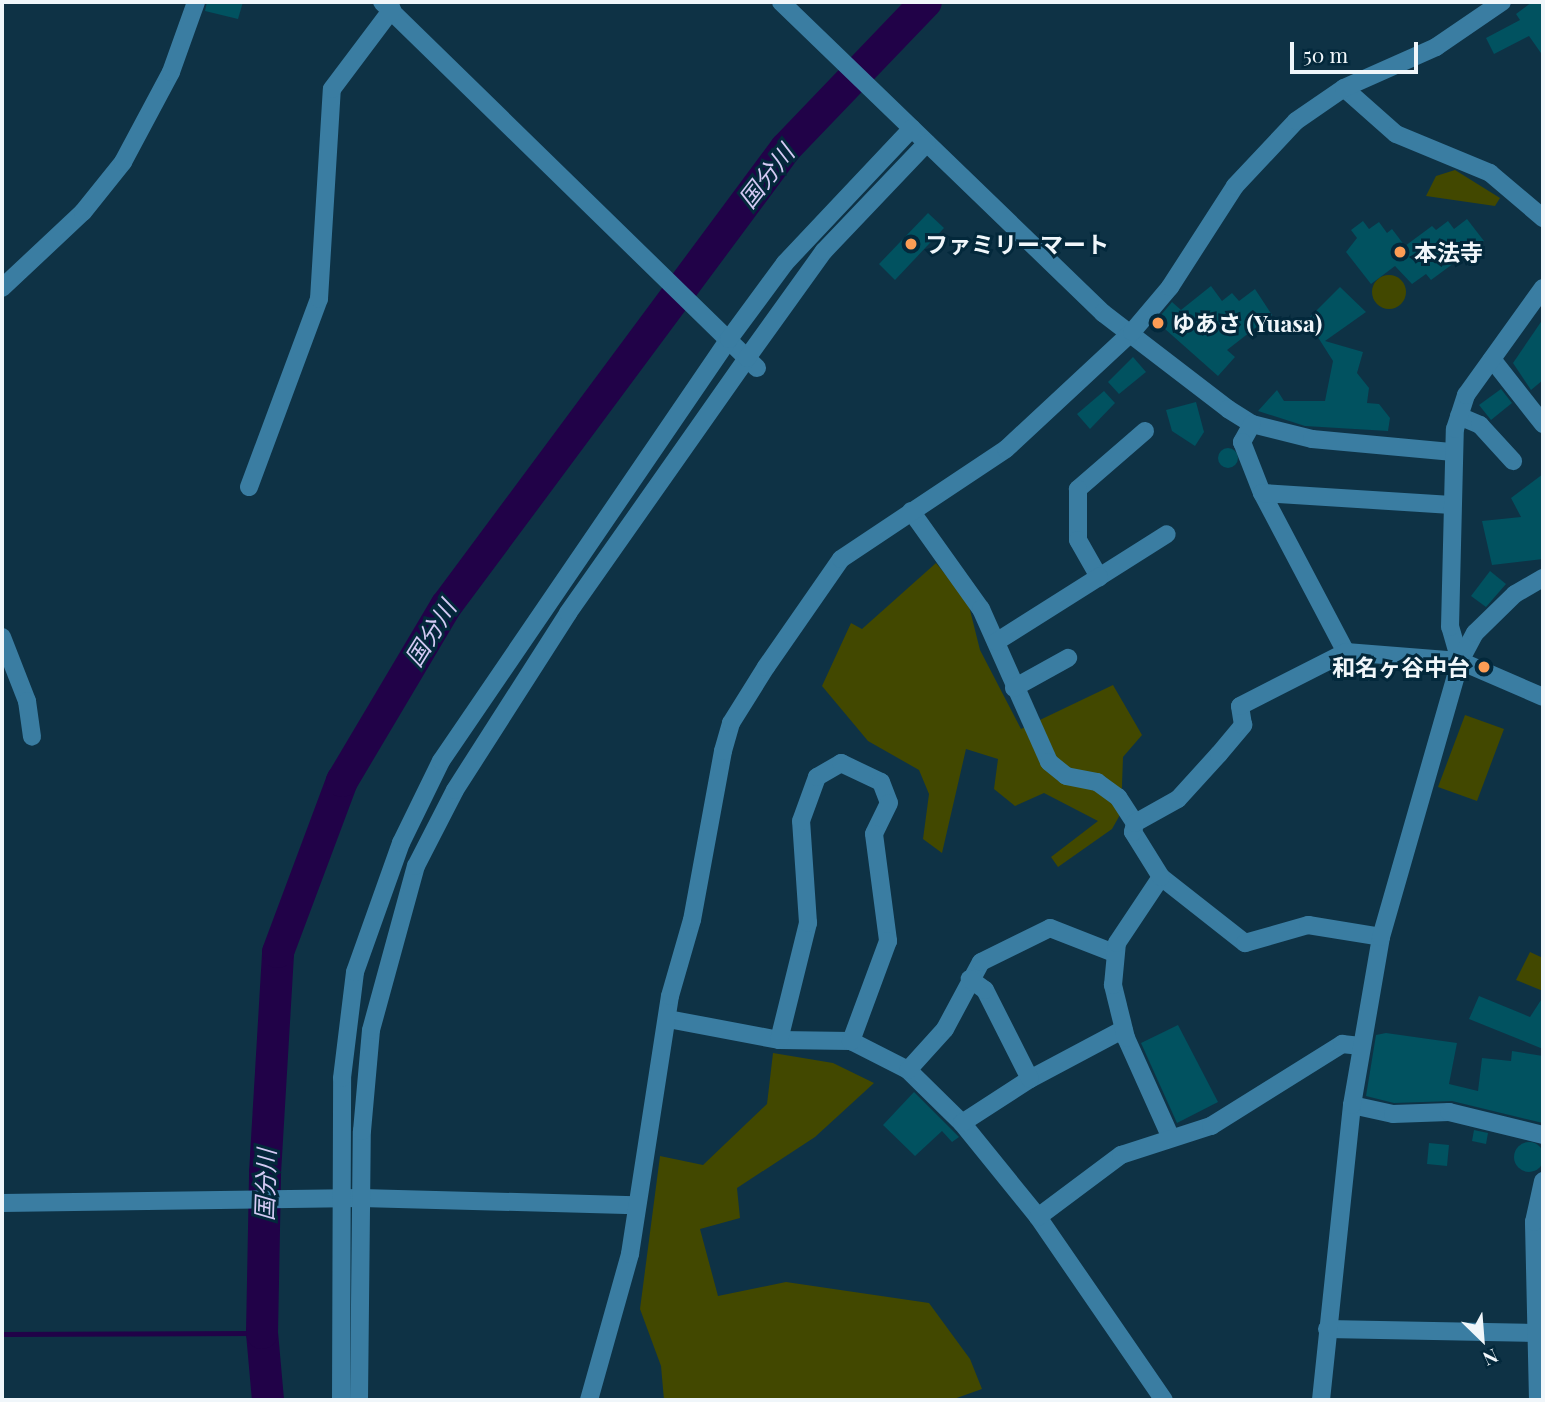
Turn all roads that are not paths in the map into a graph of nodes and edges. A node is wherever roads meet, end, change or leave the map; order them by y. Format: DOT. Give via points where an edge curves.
graph roads {
  1 [pos="196,2"];
  2 [pos="781,2"];
  3 [pos="1502,2"];
  4 [pos="387,5"];
  5 [pos="1344,88"];
  6 [pos="912,128"];
  7 [pos="927,142"];
  8 [pos="1543,218"];
  9 [pos="2,288"];
  10 [pos="1543,288"];
  11 [pos="1132,332"];
  12 [pos="729,339"];
  13 [pos="1492,359"];
  14 [pos="752,363"];
  15 [pos="1459,416"];
  16 [pos="1252,424"];
  17 [pos="1543,424"];
  18 [pos="1145,431"];
  19 [pos="1453,452"];
  20 [pos="1513,461"];
  21 [pos="249,487"];
  22 [pos="1262,493"];
  23 [pos="1452,505"];
  24 [pos="911,511"];
  25 [pos="1167,534"];
  26 [pos="1099,577"];
  27 [pos="1543,579"];
  28 [pos="2,639"];
  29 [pos="996,642"];
  30 [pos="1346,652"];
  31 [pos="1068,658"];
  32 [pos="1460,662"];
  33 [pos="1014,688"];
  34 [pos="1543,697"];
  35 [pos="32,737"];
  36 [pos="1135,822"];
  37 [pos="1161,877"];
  38 [pos="1381,937"];
  39 [pos="1114,953"];
  40 [pos="970,979"];
  41 [pos="668,1019"];
  42 [pos="1124,1029"];
  43 [pos="779,1040"];
  44 [pos="851,1041"];
  45 [pos="1361,1046"];
  46 [pos="908,1070"];
  47 [pos="1030,1079"];
  48 [pos="1352,1105"];
  49 [pos="962,1123"];
  50 [pos="1543,1135"];
  51 [pos="1171,1138"];
  52 [pos="1543,1181"];
  53 [pos="361,1198"];
  54 [pos="332,1199"];
  55 [pos="2,1203"];
  56 [pos="635,1205"];
  57 [pos="1038,1217"];
  58 [pos="1539,1267"];
  59 [pos="1327,1329"];
  60 [pos="1539,1337"];
  61 [pos="341,1400"];
  62 [pos="359,1400"];
  63 [pos="589,1400"];
  64 [pos="1164,1400"];
  65 [pos="1321,1400"];
  66 [pos="1538,1400"];
  1 -- 9 [label="street" via="171,72 123,162 83,212"];
  2 -- 6 [label="street"];
  3 -- 5 [label="street" via="1436,47"];
  4 -- 12 [label="street"];
  4 -- 21 [label="street" via="332,89 319,299"];
  5 -- 8 [label="street" via="1396,134 1490,173"];
  5 -- 11 [label="street" via="1263,153"];
  6 -- 7 [label="street"];
  6 -- 12 [label="street" via="785,263"];
  7 -- 11 [label="street" via="1103,313"];
  7 -- 14 [label="street" via="824,251"];
  10 -- 13 [label="street"];
  11 -- 16 [label="street"];
  11 -- 24 [label="street" via="1006,449"];
  12 -- 14 [label="street"];
  12 -- 54 [label="street" via="441,761 401,844 355,972"];
  13 -- 15 [label="street"];
  13 -- 17 [label="street"];
  14 -- 53 [label="street" via="568,613 455,790 416,866 371,1030"];
  15 -- 19 [label="street"];
  15 -- 20 [label="street" via="1480,425"];
  16 -- 19 [label="street" via="1312,439"];
  16 -- 22 [label="street" via="1242,442"];
  18 -- 26 [label="street" via="1078,489 1078,540"];
  19 -- 23 [label="street"];
  22 -- 23 [label="street"];
  22 -- 30 [label="street"];
  23 -- 32 [label="street" via="1451,627"];
  24 -- 29 [label="street" via="972,592"];
  24 -- 41 [label="street" via="841,559 731,723"];
  25 -- 26 [label="street"];
  26 -- 29 [label="street"];
  27 -- 32 [label="street" via="1515,594 1475,633"];
  28 -- 35 [label="street" via="27,701"];
  29 -- 33 [label="street"];
  30 -- 32 [label="street"];
  30 -- 36 [label="street" via="1240,706 1242,725 1219,754 1178,799"];
  31 -- 33 [label="street"];
  32 -- 34 [label="street"];
  32 -- 38 [label="street" via="1457,690"];
  33 -- 36 [label="street" via="1049,762 1066,776 1097,782 1118,797"];
  36 -- 37 [label="street" via="1133,832"];
  37 -- 38 [label="street" via="1245,943 1308,925"];
  37 -- 39 [label="street"];
  38 -- 45 [label="street"];
  39 -- 40 [label="street" via="1050,928 981,962"];
  39 -- 42 [label="street" via="1113,985"];
  40 -- 46 [label="street" via="945,1028"];
  40 -- 47 [label="street" via="985,990"];
  41 -- 43 [label="street"];
  41 -- 56 [label="street"];
  42 -- 47 [label="street"];
  42 -- 51 [label="street"];
  43 -- 44 [label="street"];
  43 -- 44 [label="street" via="808,923 801,821 817,777 841,763 881,782 889,803 874,834 888,941"];
  44 -- 46 [label="street"];
  45 -- 48 [label="street"];
  45 -- 51 [label="street" via="1342,1044 1211,1126"];
  46 -- 49 [label="street"];
  47 -- 49 [label="street"];
  48 -- 50 [label="street" via="1393,1114 1449,1112"];
  48 -- 59 [label="street"];
  49 -- 57 [label="street"];
  51 -- 57 [label="street" via="1121,1155"];
  52 -- 58 [label="street" via="1534,1222"];
  53 -- 54 [label="street"];
  53 -- 56 [label="street"];
  53 -- 62 [label="street"];
  54 -- 55 [label="street"];
  54 -- 61 [label="street"];
  56 -- 63 [label="street" via="630,1254"];
  57 -- 64 [label="street"];
  58 -- 60 [label="street"];
  59 -- 60 [label="street"];
  59 -- 65 [label="street"];
  60 -- 66 [label="street"];
}
